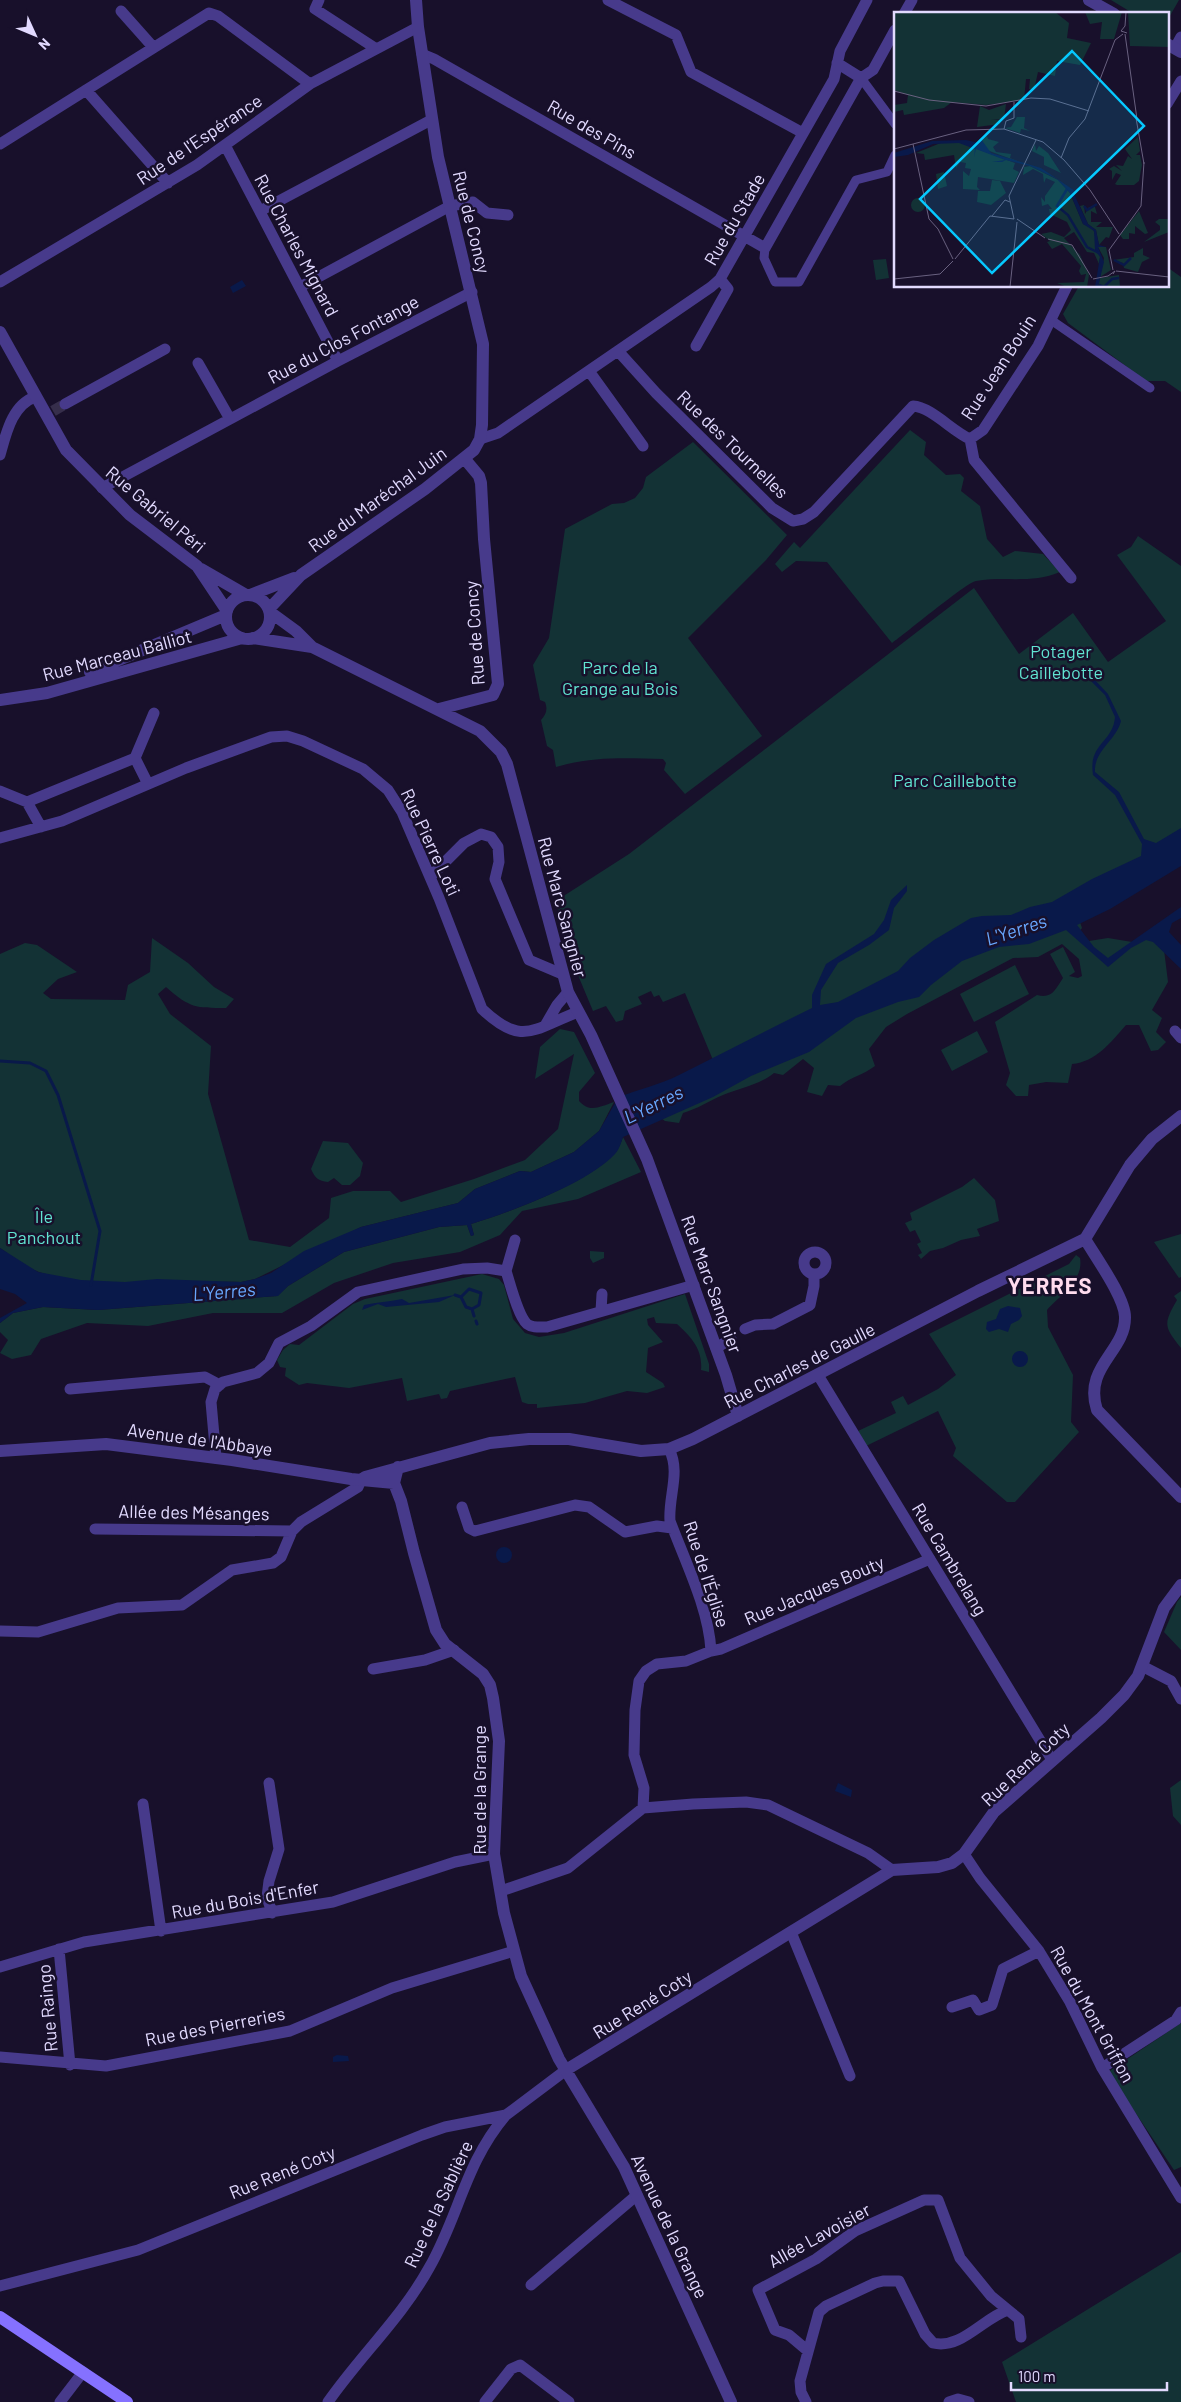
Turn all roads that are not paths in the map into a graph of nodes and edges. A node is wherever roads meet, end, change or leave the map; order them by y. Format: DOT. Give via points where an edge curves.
graph roads {
  1 [pos="319,0"];
  2 [pos="416,0"];
  3 [pos="608,0"];
  4 [pos="867,0"];
  5 [pos="912,0"];
  6 [pos="1090,0"];
  7 [pos="628,4"];
  8 [pos="121,11"];
  9 [pos="905,12"];
  10 [pos="1111,12"];
  11 [pos="418,27"];
  12 [pos="894,32"];
  13 [pos="153,47"];
  14 [pos="375,48"];
  15 [pos="422,54"];
  16 [pos="837,63"];
  17 [pos="861,78"];
  18 [pos="1181,80"];
  19 [pos="310,84"];
  20 [pos="86,90"];
  21 [pos="1168,102"];
  22 [pos="431,120"];
  23 [pos="894,123"];
  24 [pos="803,133"];
  25 [pos="0,144"];
  26 [pos="225,145"];
  27 [pos="894,157"];
  28 [pos="168,183"];
  29 [pos="450,206"];
  30 [pos="260,211"];
  31 [pos="508,215"];
  32 [pos="744,237"];
  33 [pos="765,248"];
  34 [pos="720,279"];
  35 [pos="0,282"];
  36 [pos="300,287"];
  37 [pos="1066,288"];
  38 [pos="472,292"];
  39 [pos="1051,320"];
  40 [pos="0,332"];
  41 [pos="696,346"];
  42 [pos="165,349"];
  43 [pos="618,351"];
  44 [pos="338,360"];
  45 [pos="198,363"];
  46 [pos="589,371"];
  47 [pos="1150,388"];
  48 [pos="35,397"];
  49 [pos="65,404"];
  50 [pos="230,419"];
  51 [pos="970,439"];
  52 [pos="643,446"];
  53 [pos="473,449"];
  54 [pos="0,455"];
  55 [pos="102,488"];
  56 [pos="197,566"];
  57 [pos="301,576"];
  58 [pos="1071,578"];
  59 [pos="248,595"];
  60 [pos="269,610"];
  61 [pos="227,613"];
  62 [pos="248,638"];
  63 [pos="312,647"];
  64 [pos="0,693"];
  65 [pos="0,700"];
  66 [pos="439,709"];
  67 [pos="154,713"];
  68 [pos="135,758"];
  69 [pos="148,784"];
  70 [pos="0,791"];
  71 [pos="27,802"];
  72 [pos="41,827"];
  73 [pos="0,838"];
  74 [pos="430,877"];
  75 [pos="562,974"];
  76 [pos="568,992"];
  77 [pos="578,1012"];
  78 [pos="546,1024"];
  79 [pos="1181,1116"];
  80 [pos="1085,1239"];
  81 [pos="516,1240"];
  82 [pos="506,1271"];
  83 [pos="814,1274"];
  84 [pos="694,1286"];
  85 [pos="602,1294"];
  86 [pos="601,1311"];
  87 [pos="746,1329"];
  88 [pos="731,1339"];
  89 [pos="716,1348"];
  90 [pos="818,1375"];
  91 [pos="220,1385"];
  92 [pos="70,1389"];
  93 [pos="738,1416"];
  94 [pos="669,1449"];
  95 [pos="0,1451"];
  96 [pos="216,1458"];
  97 [pos="398,1468"];
  98 [pos="361,1480"];
  99 [pos="394,1482"];
  100 [pos="1181,1497"];
  101 [pos="462,1507"];
  102 [pos="672,1528"];
  103 [pos="95,1529"];
  104 [pos="292,1531"];
  105 [pos="930,1559"];
  106 [pos="1181,1585"];
  107 [pos="0,1631"];
  108 [pos="454,1650"];
  109 [pos="710,1651"];
  110 [pos="1142,1666"];
  111 [pos="373,1669"];
  112 [pos="1181,1699"];
  113 [pos="1052,1760"];
  114 [pos="268,1783"];
  115 [pos="142,1804"];
  116 [pos="643,1808"];
  117 [pos="494,1854"];
  118 [pos="964,1854"];
  119 [pos="892,1870"];
  120 [pos="501,1891"];
  121 [pos="272,1913"];
  122 [pos="161,1930"];
  123 [pos="791,1932"];
  124 [pos="59,1948"];
  125 [pos="514,1951"];
  126 [pos="1039,1951"];
  127 [pos="0,1967"];
  128 [pos="952,2007"];
  129 [pos="1181,2012"];
  130 [pos="0,2057"];
  131 [pos="70,2064"];
  132 [pos="1102,2068"];
  133 [pos="566,2070"];
  134 [pos="850,2076"];
  135 [pos="506,2115"];
  136 [pos="636,2195"];
  137 [pos="1181,2198"];
  138 [pos="531,2285"];
  139 [pos="0,2286"];
  140 [pos="1008,2310"];
  141 [pos="0,2317"];
  142 [pos="1020,2337"];
  143 [pos="808,2351"];
  144 [pos="83,2372"];
  145 [pos="125,2400"];
  146 [pos="60,2402"];
  147 [pos="328,2402"];
  148 [pos="485,2402"];
  149 [pos="569,2402"];
  150 [pos="731,2402"];
  151 [pos="806,2402"];
  152 [pos="949,2402"];
  153 [pos="968,2402"];
  1 -- 14 [label="street" via="315,9"];
  2 -- 11 [label="street, Rue de Concy"];
  3 -- 7 [label="street"];
  4 -- 16 [label="street, Rue du Stade"];
  5 -- 9 [label="street"];
  6 -- 10 [label="street"];
  7 -- 24 [label="street" via="676,35 691,72"];
  8 -- 13 [label="street"];
  11 -- 14 [label="street, Rue de l'Espérance"];
  11 -- 15 [label="street, Rue de Concy"];
  12 -- 17 [label="street" via="873,70"];
  13 -- 19 [label="street" via="209,13 218,16"];
  13 -- 20 [label="street"];
  14 -- 19 [label="street, Rue de l'Espérance"];
  15 -- 22 [label="street, Rue de Concy"];
  15 -- 32 [label="street, Rue des Pins"];
  16 -- 17 [label="street"];
  16 -- 24 [label="street, Rue du Stade" via="834,79"];
  17 -- 23 [label="street"];
  17 -- 33 [label="street"];
  18 -- 21 [label="street"];
  19 -- 26 [label="street, Rue de l'Espérance"];
  20 -- 25 [label="street"];
  20 -- 28 [label="street"];
  22 -- 29 [label="street, Rue de Concy"];
  22 -- 30 [label="street"];
  24 -- 32 [label="street, Rue du Stade"];
  26 -- 28 [label="street, Rue de l'Espérance"];
  26 -- 30 [label="street, Rue Charles Mignard"];
  27 -- 33 [label="street" via="886,172 856,180 799,282 775,282 764,258"];
  28 -- 35 [label="street, Rue de l'Espérance"];
  29 -- 31 [label="street" via="472,202 488,214"];
  29 -- 36 [label="street"];
  29 -- 38 [label="street, Rue de Concy"];
  30 -- 36 [label="street, Rue Charles Mignard"];
  32 -- 33 [label="street, Rue des Pins"];
  32 -- 34 [label="street, Rue du Stade"];
  34 -- 41 [label="street" via="728,289"];
  34 -- 43 [label="street, Rue du Stade"];
  36 -- 44 [label="street, Rue Charles Mignard"];
  37 -- 39 [label="street, Rue Jean Bouin"];
  38 -- 44 [label="street, Rue du Clos Fontange"];
  38 -- 53 [label="street, Rue de Concy" via="483,344 482,425"];
  39 -- 47 [label="street"];
  39 -- 51 [label="street, Rue Jean Bouin" via="1038,346 983,430"];
  40 -- 48 [label="street, Rue Gabriel Péri"];
  42 -- 49 [label="street"];
  43 -- 46 [label="street, Rue du Stade"];
  43 -- 51 [label="street, Rue des Tournelles" via="772,508 793,522 814,512 913,406 921,406 956,433"];
  44 -- 50 [label="street, Rue du Clos Fontange"];
  45 -- 50 [label="street"];
  46 -- 52 [label="street"];
  46 -- 53 [label="street, Rue du Stade"];
  48 -- 54 [label="street" via="18,409"];
  48 -- 55 [label="street, Rue Gabriel Péri" via="49,413 66,450"];
  50 -- 55 [label="street, Rue du Clos Fontange"];
  51 -- 58 [label="street" via="974,460"];
  53 -- 57 [label="street, Rue du Maréchal Juin" via="425,489"];
  53 -- 66 [label="street, Rue de Concy" via="481,483 498,684 493,695"];
  55 -- 56 [label="street, Rue Gabriel Péri" via="130,515"];
  56 -- 59 [label="street"];
  56 -- 61 [label="street, Rue Gabriel Péri"];
  57 -- 59 [label="street, Rue du Maréchal Juin"];
  57 -- 60 [label="street, Rue du Maréchal Juin"];
  59 -- 60 [label="street" via="262,599"];
  59 -- 61 [label="street" via="234,600"];
  60 -- 62 [label="street" via="269,625 260,635"];
  60 -- 63 [label="street"];
  61 -- 62 [label="street" via="230,629"];
  61 -- 64 [label="street, Rue Marceau Balliot" via="85,674 48,686"];
  62 -- 63 [label="street"];
  62 -- 65 [label="street, Rue Marceau Balliot" via="47,693"];
  63 -- 66 [label="street"];
  66 -- 75 [label="street, Rue Marc Sangnier" via="480,731 501,752 507,764"];
  67 -- 68 [label="street"];
  68 -- 69 [label="street"];
  68 -- 71 [label="street"];
  69 -- 72 [label="street, Rue Pierre Loti"];
  69 -- 74 [label="street, Rue Pierre Loti" via="271,737 294,737 363,769 381,782 402,812"];
  70 -- 71 [label="street"];
  71 -- 72 [label="street"];
  72 -- 73 [label="street, Rue Pierre Loti"];
  74 -- 75 [label="street" via="464,844 481,834 491,837 498,847 495,879 529,960"];
  74 -- 78 [label="street, Rue Pierre Loti" via="482,1009 495,1022 522,1033"];
  75 -- 76 [label="street, Rue Marc Sangnier"];
  76 -- 77 [label="street, Rue Marc Sangnier"];
  76 -- 78 [label="street"];
  77 -- 78 [label="street, Rue Pierre Loti"];
  77 -- 84 [label="street, Rue Marc Sangnier" via="638,1137"];
  79 -- 80 [label="street" via="1152,1139 1130,1165"];
  80 -- 90 [label="street, Rue Charles de Gaulle"];
  80 -- 100 [label="street" via="1122,1303 1126,1316 1123,1330 1095,1378 1097,1410"];
  81 -- 82 [label="street"];
  82 -- 86 [label="street" via="527,1324 547,1327"];
  82 -- 91 [label="street" via="487,1268 463,1270 358,1292 311,1326 280,1343 269,1362 257,1373"];
  83 -- 87 [label="street" via="810,1305 773,1324"];
  84 -- 86 [label="street"];
  84 -- 89 [label="street, Rue Marc Sangnier"];
  85 -- 86 [label="street"];
  88 -- 89 [label="street"];
  89 -- 93 [label="street, Rue Marc Sangnier"];
  90 -- 93 [label="street, Rue Charles de Gaulle"];
  90 -- 105 [label="street, Rue Cambrelang"];
  91 -- 92 [label="street" via="205,1377"];
  91 -- 96 [label="street" via="215,1389 211,1402"];
  93 -- 94 [label="street, Rue Charles de Gaulle"];
  94 -- 97 [label="street, Rue Charles de Gaulle" via="641,1451 569,1439 529,1439 490,1443"];
  94 -- 102 [label="street, Rue de l'Église" via="675,1463 669,1510"];
  95 -- 96 [label="street, Avenue de l'Abbaye" via="106,1444"];
  96 -- 98 [label="street, Avenue de l'Abbaye"];
  97 -- 98 [label="street, Rue Charles de Gaulle"];
  97 -- 99 [label="street"];
  98 -- 99 [label="street, Avenue de l'Abbaye"];
  98 -- 104 [label="street" via="358,1487"];
  99 -- 108 [label="street, Rue de la Grange" via="436,1630 445,1644"];
  101 -- 102 [label="street" via="469,1528 475,1532 575,1505 589,1507 624,1532 658,1526"];
  102 -- 109 [label="street, Rue de l'Église" via="701,1606 710,1638"];
  103 -- 104 [label="street, Allée des Mésanges"];
  104 -- 107 [label="street" via="281,1557 273,1563 232,1570 182,1605 118,1608 38,1632"];
  105 -- 109 [label="street, Rue Jacques Bouty"];
  105 -- 113 [label="street, Rue Cambrelang"];
  106 -- 110 [label="street, Rue René Coty" via="1164,1608"];
  108 -- 111 [label="street" via="425,1660"];
  108 -- 117 [label="street, Rue de la Grange" via="490,1685 497,1717 499,1760"];
  109 -- 116 [label="street, Rue de l'Église" via="686,1661 657,1664 639,1681 634,1755 644,1788"];
  110 -- 112 [label="street" via="1172,1681"];
  110 -- 113 [label="street, Rue René Coty" via="1124,1695 1107,1713"];
  113 -- 118 [label="street, Rue René Coty" via="994,1812"];
  114 -- 121 [label="street" via="279,1849 269,1881"];
  115 -- 122 [label="street"];
  116 -- 119 [label="street" via="746,1802 768,1805 868,1853"];
  116 -- 120 [label="street" via="568,1868"];
  117 -- 120 [label="street, Rue de la Grange"];
  117 -- 121 [label="street, Rue du Bois d'Enfer" via="455,1862 333,1902"];
  118 -- 119 [label="street, Rue René Coty" via="952,1863 938,1867"];
  118 -- 126 [label="street, Rue du Mont Griffon"];
  119 -- 123 [label="street, Rue René Coty"];
  120 -- 125 [label="street, Rue de la Grange"];
  121 -- 122 [label="street, Rue du Bois d'Enfer"];
  122 -- 124 [label="street, Rue du Bois d'Enfer"];
  123 -- 133 [label="street, Rue René Coty"];
  123 -- 134 [label="street"];
  124 -- 127 [label="street, Rue du Bois d'Enfer"];
  124 -- 131 [label="street, Rue Raingo"];
  125 -- 131 [label="street, Rue des Pierreries" via="392,1988 290,2031 106,2066"];
  125 -- 133 [label="street, Rue de la Grange" via="532,2002"];
  126 -- 128 [label="street" via="1003,1969 992,2005 979,2010 972,2000"];
  126 -- 132 [label="street, Rue du Mont Griffon" via="1070,2002"];
  129 -- 132 [label="street" via="1176,2020"];
  130 -- 131 [label="street, Rue des Pierreries"];
  132 -- 137 [label="street, Rue du Mont Griffon"];
  133 -- 135 [label="street, Rue René Coty"];
  133 -- 136 [label="street, Avenue de la Grange" via="624,2167"];
  135 -- 139 [label="street, Rue René Coty" via="422,2134 138,2250"];
  135 -- 147 [label="street, Rue de la Sablière" via="484,2145 439,2250 415,2292"];
  136 -- 138 [label="street"];
  136 -- 150 [label="street, Avenue de la Grange"];
  140 -- 142 [label="street" via="1019,2319"];
  140 -- 143 [label="street" via="994,2315 970,2334 946,2344 933,2343 925,2334 899,2281 875,2283 822,2308"];
  140 -- 143 [label="street, Allée Lavoisier" via="991,2296 960,2258 938,2200 924,2200 855,2231 816,2259 758,2290 775,2330 789,2335"];
  141 -- 144 [label="main road"];
  143 -- 151 [label="street" via="800,2381"];
  144 -- 145 [label="main road"];
  144 -- 146 [label="street"];
  148 -- 149 [label="street" via="511,2369 520,2365"];
  152 -- 153 [label="street"];
}
